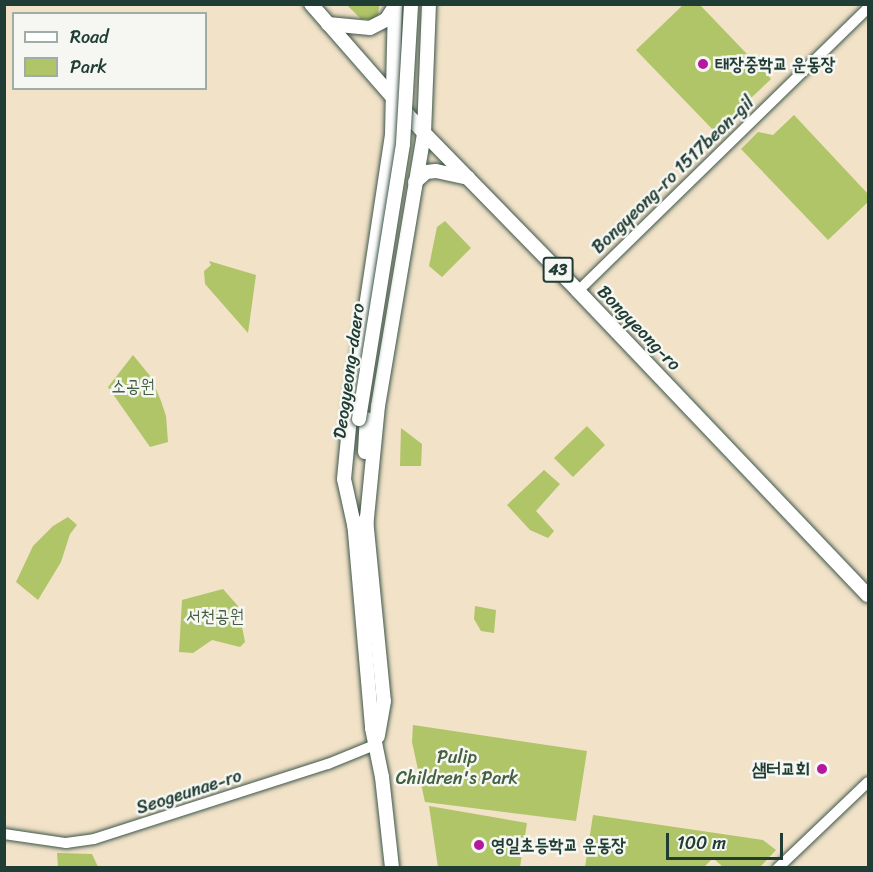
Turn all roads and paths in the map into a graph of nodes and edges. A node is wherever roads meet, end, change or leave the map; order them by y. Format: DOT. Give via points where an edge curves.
graph roads {
  1 [pos="311,4"];
  2 [pos="411,4"];
  3 [pos="418,4"];
  4 [pos="429,4"];
  5 [pos="395,5"];
  6 [pos="868,8"];
  7 [pos="328,24"];
  8 [pos="391,97"];
  9 [pos="424,133"];
  10 [pos="468,178"];
  11 [pos="415,182"];
  12 [pos="579,291"];
  13 [pos="362,419"];
  14 [pos="361,528"];
  15 [pos="868,595"];
  16 [pos="377,744"];
  17 [pos="868,783"];
  18 [pos="4,834"];
  19 [pos="392,867"];
  20 [pos="778,867"];
  1 -- 7 [label="main road, Bongyeong-ro / 43"];
  2 -- 13 [label="main road, Deogyeong-daero, bridge" via="403,144"];
  3 -- 13 [label="main road, Deogyeong-daero" via="411,140"];
  4 -- 9 [label="main road"];
  5 -- 7 [label="main road" via="376,27"];
  5 -- 8 [label="main road"];
  6 -- 12 [label="street, Bongyeong-ro 1517beon-gil"];
  7 -- 8 [label="main road, Bongyeong-ro / 43"];
  8 -- 9 [label="main road, Bongyeong-ro / 43"];
  8 -- 14 [label="main road" via="392,135 352,398 344,479"];
  9 -- 10 [label="main road, Bongyeong-ro / 43"];
  9 -- 11 [label="main road"];
  10 -- 11 [label="main road" via="436,171 426,172"];
  10 -- 12 [label="main road, Bongyeong-ro / 43"];
  11 -- 14 [label="main road"];
  12 -- 15 [label="main road, Bongyeong-ro / 43"];
  13 -- 14 [label="main road, Deogyeong-daero" via="352,485"];
  14 -- 16 [label="main road, Deogyeong-daero" via="372,728"];
  16 -- 18 [label="street, Seogeunae-ro" via="328,764 94,839 66,843"];
  16 -- 19 [label="main road, Deogyeong-daero"];
  17 -- 20 [label="street"];
}
